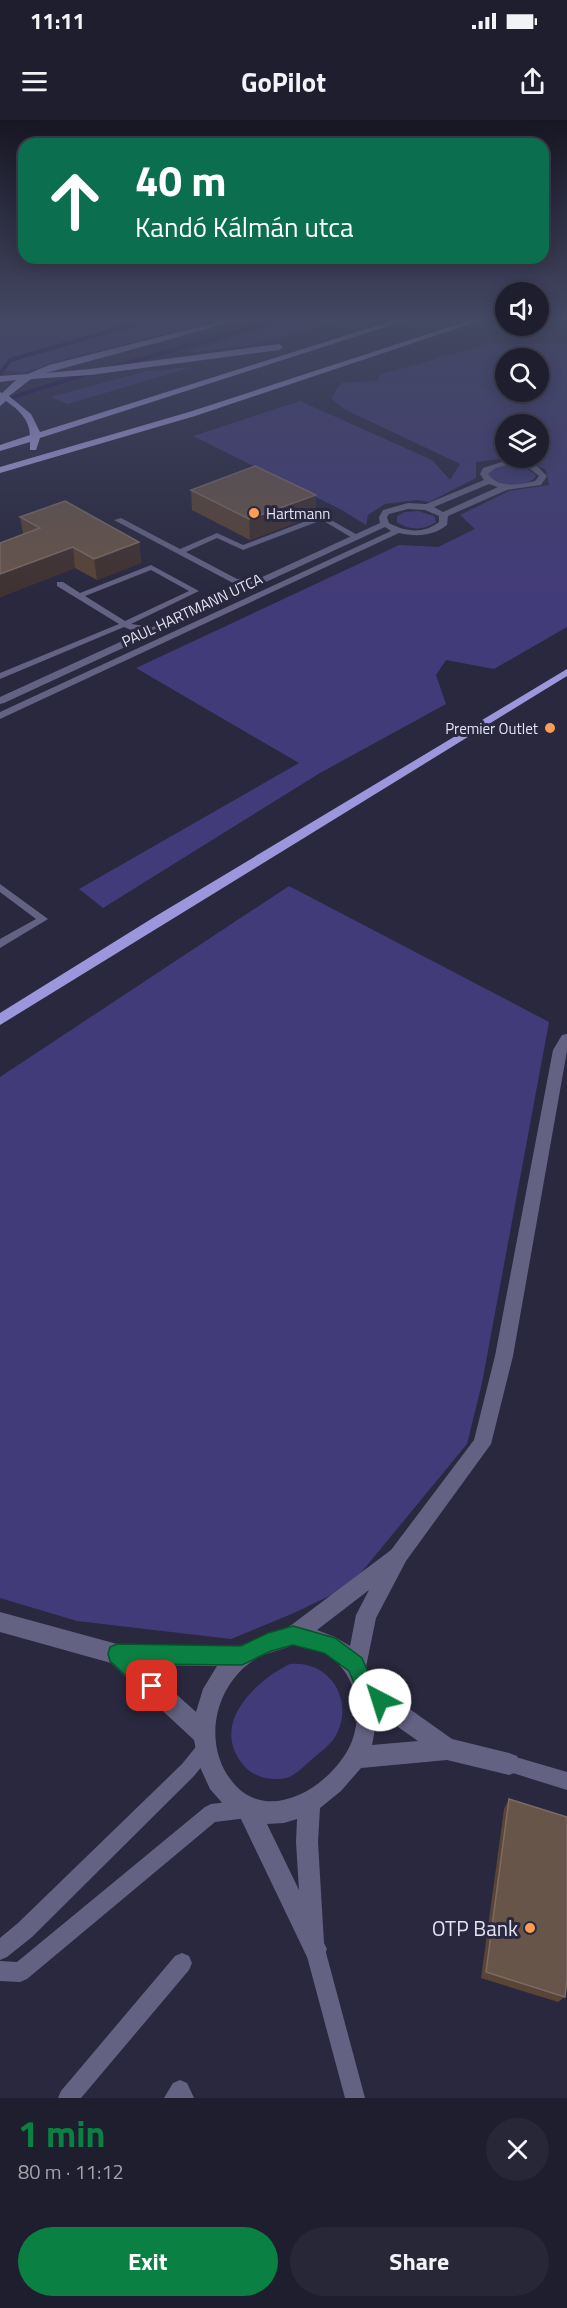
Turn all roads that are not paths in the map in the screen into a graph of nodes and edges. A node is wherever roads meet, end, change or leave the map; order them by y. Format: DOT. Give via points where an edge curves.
graph roads {
  1 [pos="24,410"];
  2 [pos="119,410"];
  3 [pos="175,410"];
  4 [pos="203,410"];
  5 [pos="42,422"];
  6 [pos="21,429"];
  7 [pos="0,448"];
  8 [pos="0,468"];
  9 [pos="0,479"];
  10 [pos="489,481"];
  11 [pos="506,487"];
  12 [pos="428,507"];
  13 [pos="443,515"];
  14 [pos="118,520"];
  15 [pos="385,524"];
  16 [pos="397,531"];
  17 [pos="357,537"];
  18 [pos="180,552"];
  19 [pos="266,579"];
  20 [pos="236,580"];
  21 [pos="60,584"];
  22 [pos="80,596"];
  23 [pos="226,597"];
  24 [pos="128,626"];
  25 [pos="156,630"];
  26 [pos="127,643"];
  27 [pos="567,672"];
  28 [pos="0,676"];
  29 [pos="0,701"];
  30 [pos="0,716"];
  31 [pos="0,887"];
  32 [pos="0,944"];
  33 [pos="0,1020"];
  34 [pos="567,1039"];
  35 [pos="399,1554"];
  36 [pos="0,1622"];
  37 [pos="293,1635"];
  38 [pos="117,1654"];
  39 [pos="242,1656"];
  40 [pos="356,1665"];
  41 [pos="366,1690"];
  42 [pos="205,1742"];
  43 [pos="447,1749"];
  44 [pos="355,1758"];
  45 [pos="509,1764"];
  46 [pos="567,1781"];
  47 [pos="309,1802"];
  48 [pos="248,1809"];
  49 [pos="315,1949"];
  50 [pos="0,1950"];
  51 [pos="182,1963"];
  52 [pos="0,1971"];
  53 [pos="68,2098"];
  54 [pos="174,2098"];
  55 [pos="184,2098"];
  56 [pos="355,2098"];
  1 -- 9 [label="highway" via="34,426 31,454"];
  2 -- 7 [label="highway"];
  3 -- 8 [label="highway"];
  4 -- 8 [label="highway"];
  5 -- 6 [label="highway"];
  10 -- 11 [label="street"];
  10 -- 11 [label="street" via="486,470 508,463 535,468 543,476 531,486"];
  10 -- 12 [label="street"];
  11 -- 13 [label="street"];
  12 -- 13 [label="street"];
  12 -- 15 [label="street, PAUL HARTMANN UTCA" via="394,508 383,517"];
  13 -- 16 [label="street" via="444,523 435,530"];
  14 -- 18 [label="lane"];
  15 -- 16 [label="street"];
  15 -- 17 [label="street, PAUL HARTMANN UTCA"];
  16 -- 30 [label="street, PAUL HARTMANN UTCA"];
  17 -- 18 [label="lane" via="322,517 243,548 217,536"];
  17 -- 19 [label="street, PAUL HARTMANN UTCA"];
  18 -- 20 [label="lane"];
  19 -- 20 [label="lane"];
  19 -- 23 [label="street, PAUL HARTMANN UTCA"];
  20 -- 23 [label="lane"];
  21 -- 22 [label="lane"];
  22 -- 24 [label="lane"];
  22 -- 24 [label="lane" via="152,567 195,591"];
  23 -- 25 [label="street, PAUL HARTMANN UTCA"];
  24 -- 25 [label="lane"];
  24 -- 26 [label="lane"];
  24 -- 28 [label="lane"];
  25 -- 26 [label="street, PAUL HARTMANN UTCA"];
  26 -- 29 [label="street, PAUL HARTMANN UTCA"];
  27 -- 33 [label="main road"];
  31 -- 32 [label="lane" via="43,919"];
  34 -- 35 [label="street" via="560,1050 504,1356 482,1444"];
  35 -- 37 [label="street"];
  35 -- 40 [label="street" via="366,1616"];
  36 -- 38 [label="street"];
  37 -- 39 [label="street" via="268,1642"];
  37 -- 40 [label="street" via="329,1644"];
  38 -- 39 [label="street"];
  38 -- 42 [label="street"];
  39 -- 42 [label="street" via="210,1694"];
  40 -- 41 [label="street"];
  41 -- 43 [label="street"];
  41 -- 44 [label="street" via="366,1727"];
  42 -- 48 [label="street" via="218,1781"];
  42 -- 50 [label="lane" via="188,1770"];
  43 -- 44 [label="street"];
  43 -- 45 [label="street"];
  44 -- 47 [label="street" via="338,1779"];
  45 -- 46 [label="lane"];
  47 -- 48 [label="street" via="285,1812"];
  47 -- 49 [label="street" via="307,1842"];
  48 -- 49 [label="street"];
  48 -- 52 [label="lane" via="211,1813 20,1972"];
  49 -- 56 [label="lane"];
  51 -- 53 [label="lane"];
  54 -- 55 [label="lane" via="180,2090"];
}
